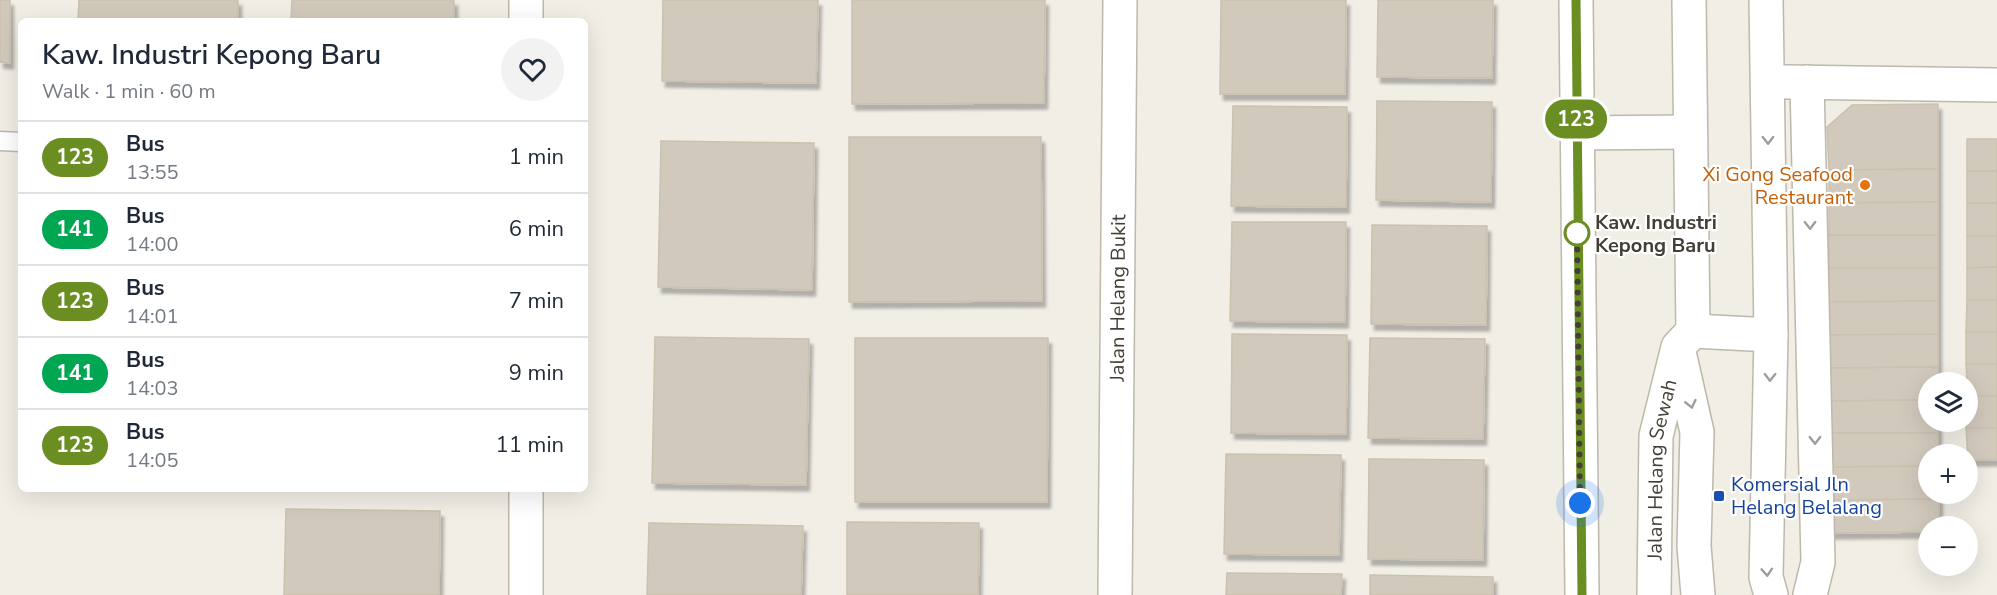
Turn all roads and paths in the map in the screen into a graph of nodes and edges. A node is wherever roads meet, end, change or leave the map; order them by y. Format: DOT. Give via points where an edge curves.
graph roads {
  1 [pos="526,0"];
  2 [pos="1120,0"];
  3 [pos="1576,0"];
  4 [pos="1689,0"];
  5 [pos="1766,0"];
  6 [pos="526,18"];
  7 [pos="1767,82"];
  8 [pos="1807,82"];
  9 [pos="1997,85"];
  10 [pos="1689,132"];
  11 [pos="1576,133"];
  12 [pos="0,141"];
  13 [pos="18,142"];
  14 [pos="1771,335"];
  15 [pos="1686,339"];
  16 [pos="526,492"];
  17 [pos="1818,562"];
  18 [pos="526,595"];
  19 [pos="1115,595"];
  20 [pos="1582,595"];
  21 [pos="1654,595"];
  22 [pos="1698,595"];
  23 [pos="1772,595"];
  24 [pos="1810,595"];
  25 [pos="1826,595"];
  1 -- 6 [label="street"];
  2 -- 19 [label="street, Jalan Helang Bukit"];
  3 -- 11 [label="street"];
  4 -- 10 [label="street, Jalan Helang Sewah"];
  5 -- 7 [label="street"];
  7 -- 8 [label="street"];
  7 -- 14 [label="street, one-way"];
  8 -- 9 [label="street"];
  8 -- 17 [label="street, one-way"];
  10 -- 11 [label="street"];
  10 -- 15 [label="street, Jalan Helang Sewah"];
  11 -- 20 [label="street"];
  12 -- 13 [label="lane"];
  14 -- 15 [label="street"];
  14 -- 23 [label="street, one-way" via="1766,577"];
  15 -- 21 [label="street, Jalan Helang Sewah" via="1656,436"];
  15 -- 22 [label="street, Jalan Helang Sewah, one-way" via="1697,432 1694,546"];
  16 -- 18 [label="street"];
  17 -- 24 [label="street"];
  17 -- 25 [label="street"];
}
